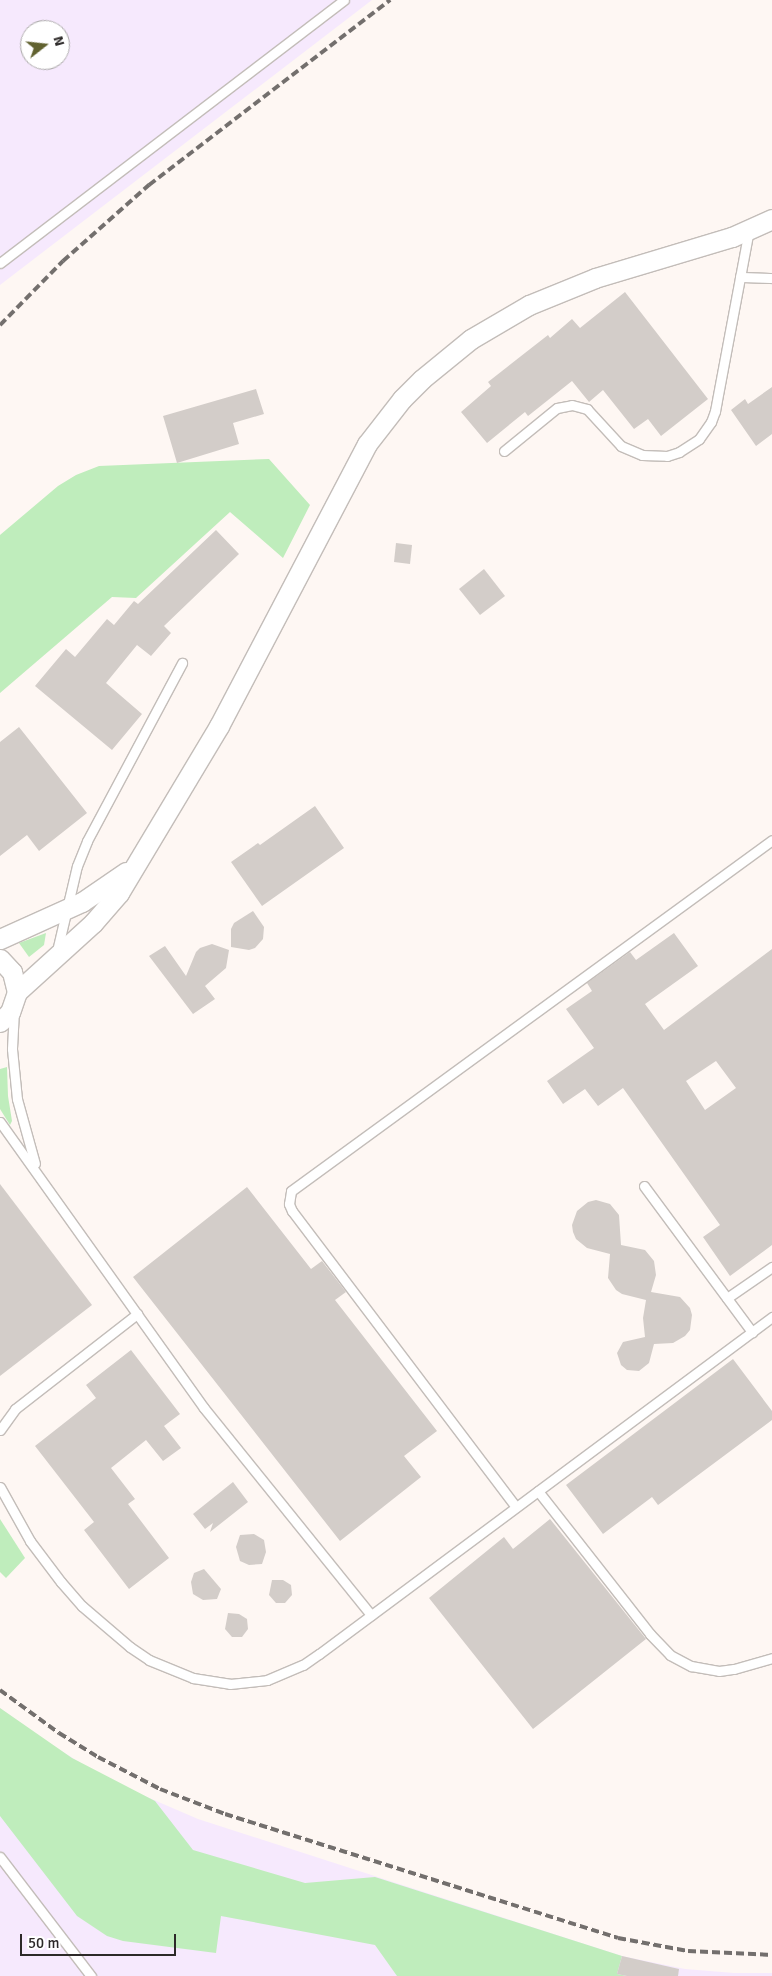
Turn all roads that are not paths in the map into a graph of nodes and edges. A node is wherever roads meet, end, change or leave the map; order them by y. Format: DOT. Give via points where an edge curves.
graph roads {
  1 [pos="344,0"];
  2 [pos="772,219"];
  3 [pos="749,229"];
  4 [pos="0,263"];
  5 [pos="740,277"];
  6 [pos="772,278"];
  7 [pos="504,451"];
  8 [pos="182,663"];
  9 [pos="772,840"];
  10 [pos="133,867"];
  11 [pos="68,908"];
  12 [pos="0,938"];
  13 [pos="54,958"];
  14 [pos="0,959"];
  15 [pos="16,998"];
  16 [pos="0,1022"];
  17 [pos="0,1122"];
  18 [pos="41,1178"];
  19 [pos="644,1186"];
  20 [pos="772,1267"];
  21 [pos="727,1298"];
  22 [pos="137,1314"];
  23 [pos="772,1317"];
  24 [pos="752,1332"];
  25 [pos="0,1430"];
  26 [pos="0,1487"];
  27 [pos="538,1491"];
  28 [pos="516,1507"];
  29 [pos="371,1615"];
  30 [pos="772,1658"];
  31 [pos="0,1857"];
  32 [pos="91,1976"];
  1 -- 4 [label="lane"];
  2 -- 3 [label="street"];
  3 -- 5 [label="lane"];
  3 -- 10 [label="street" via="694,250 587,281 529,305 471,339 428,373 402,399 367,444 219,726"];
  5 -- 6 [label="lane"];
  5 -- 7 [label="lane" via="715,411 706,431 690,446 667,456 654,457 631,451 613,438 587,409 572,405 557,408"];
  8 -- 11 [label="lane" via="87,841 77,866"];
  9 -- 28 [label="lane" via="291,1191 289,1204 292,1211"];
  10 -- 11 [label="street" via="108,886"];
  10 -- 13 [label="street" via="106,908"];
  11 -- 12 [label="street"];
  11 -- 13 [label="lane"];
  13 -- 15 [label="street"];
  14 -- 15 [label="street" via="12,972"];
  15 -- 16 [label="street" via="10,1012"];
  15 -- 18 [label="lane" via="12,1049 17,1099"];
  17 -- 18 [label="lane"];
  18 -- 22 [label="lane"];
  19 -- 21 [label="lane"];
  20 -- 21 [label="lane"];
  21 -- 24 [label="lane"];
  22 -- 25 [label="lane" via="15,1409"];
  22 -- 29 [label="lane" via="236,1450"];
  23 -- 24 [label="lane"];
  24 -- 27 [label="lane"];
  26 -- 29 [label="lane" via="34,1548 82,1606 130,1647 171,1671 230,1684 267,1680 303,1665"];
  27 -- 28 [label="lane"];
  27 -- 30 [label="lane" via="670,1655 691,1666 719,1671"];
  28 -- 29 [label="lane"];
  31 -- 32 [label="lane"];
}
